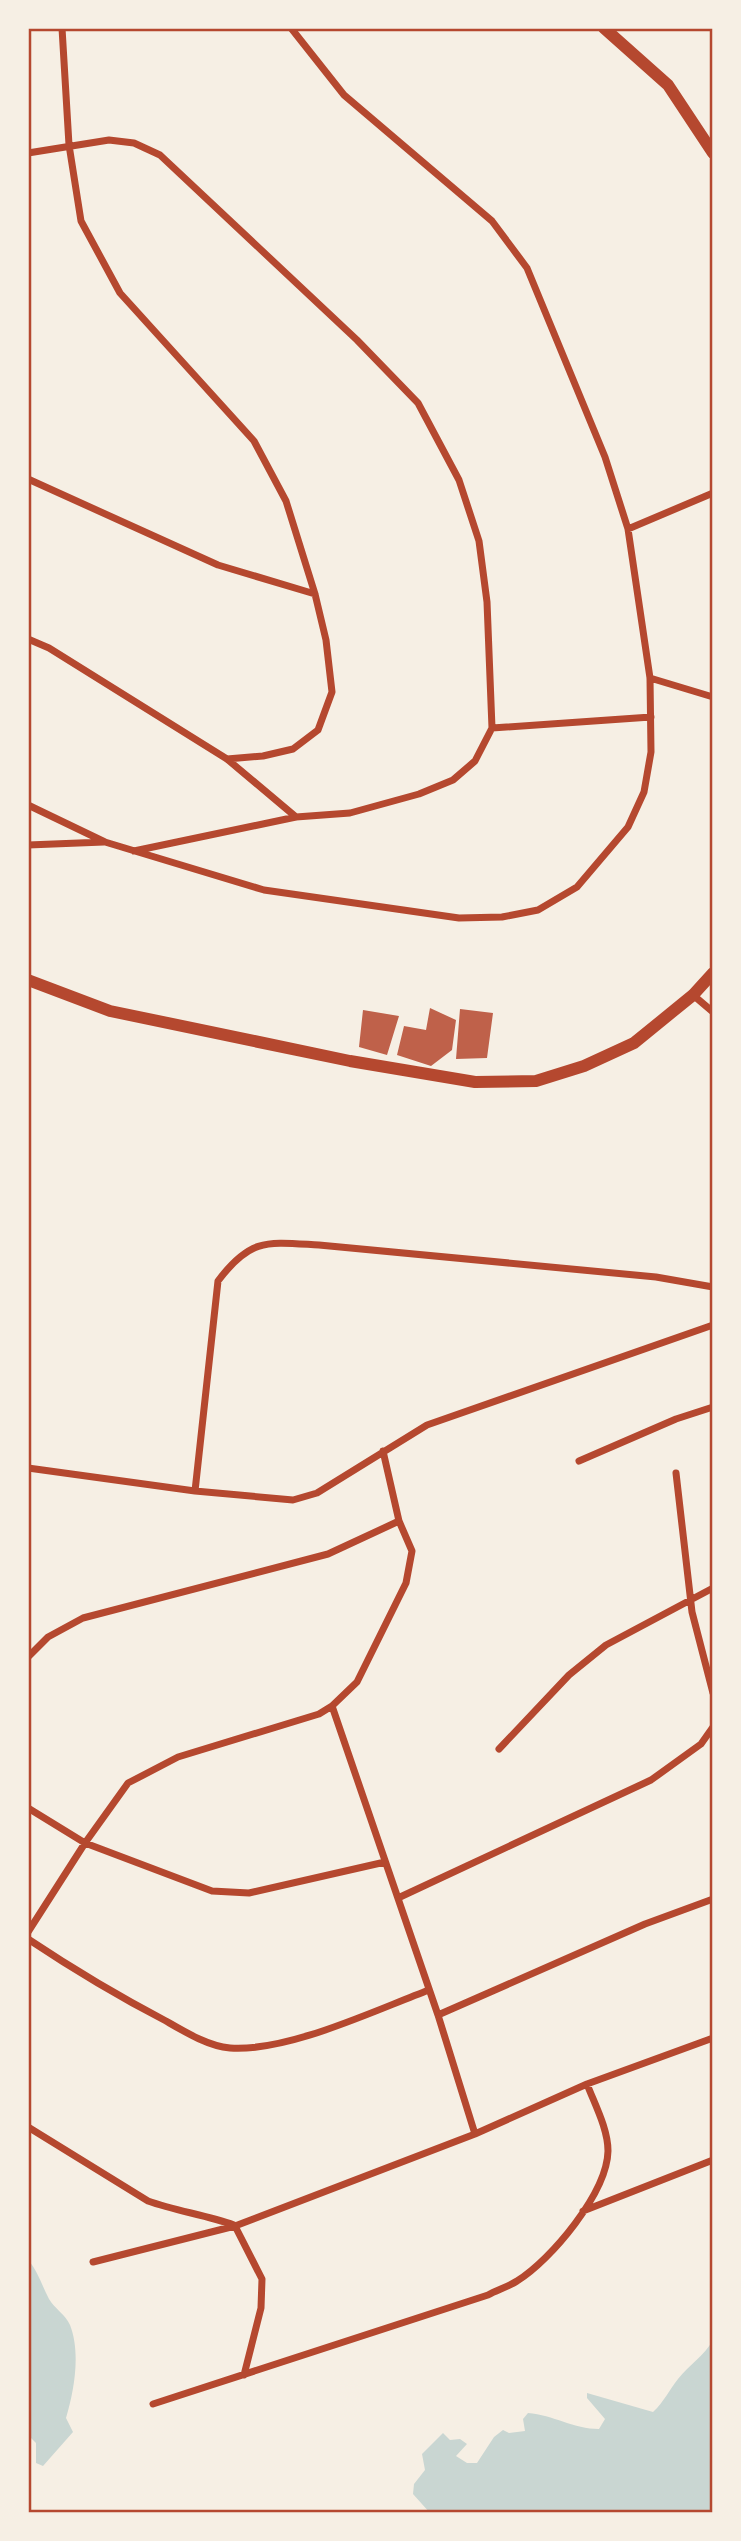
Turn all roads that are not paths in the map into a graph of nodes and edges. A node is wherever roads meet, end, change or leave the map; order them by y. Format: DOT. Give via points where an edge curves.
graph roads {
  1 [pos="62,28"];
  2 [pos="291,28"];
  3 [pos="604,28"];
  4 [pos="69,145"];
  5 [pos="28,153"];
  6 [pos="713,153"];
  7 [pos="28,479"];
  8 [pos="713,493"];
  9 [pos="628,528"];
  10 [pos="315,594"];
  11 [pos="28,639"];
  12 [pos="650,678"];
  13 [pos="713,697"];
  14 [pos="651,717"];
  15 [pos="492,728"];
  16 [pos="227,759"];
  17 [pos="28,805"];
  18 [pos="296,817"];
  19 [pos="105,842"];
  20 [pos="28,845"];
  21 [pos="132,851"];
  22 [pos="713,973"];
  23 [pos="28,980"];
  24 [pos="693,995"];
  25 [pos="713,1012"];
  26 [pos="713,1287"];
  27 [pos="713,1325"];
  28 [pos="713,1407"];
  29 [pos="383,1451"];
  30 [pos="579,1461"];
  31 [pos="28,1468"];
  32 [pos="676,1473"];
  33 [pos="195,1491"];
  34 [pos="399,1521"];
  35 [pos="713,1588"];
  36 [pos="690,1598"];
  37 [pos="28,1657"];
  38 [pos="713,1693"];
  39 [pos="332,1706"];
  40 [pos="713,1727"];
  41 [pos="499,1749"];
  42 [pos="28,1808"];
  43 [pos="85,1843"];
  44 [pos="385,1862"];
  45 [pos="398,1898"];
  46 [pos="713,1899"];
  47 [pos="28,1932"];
  48 [pos="28,1939"];
  49 [pos="429,1990"];
  50 [pos="438,2015"];
  51 [pos="713,2038"];
  52 [pos="587,2084"];
  53 [pos="28,2127"];
  54 [pos="475,2134"];
  55 [pos="713,2160"];
  56 [pos="583,2211"];
  57 [pos="235,2225"];
  58 [pos="93,2262"];
  59 [pos="244,2375"];
  60 [pos="153,2404"];
  1 -- 4 [label="street"];
  2 -- 9 [label="street" via="344,95 492,221 527,268 605,457"];
  3 -- 6 [label="street" via="668,85"];
  4 -- 5 [label="street"];
  4 -- 10 [label="street" via="81,221 120,293 254,441 286,501"];
  4 -- 15 [label="street" via="109,140 135,143 160,155 418,403 459,480 479,541 487,602"];
  7 -- 10 [label="street" via="218,565"];
  8 -- 9 [label="street"];
  9 -- 12 [label="street"];
  10 -- 16 [label="street" via="332,692 318,730 293,750"];
  11 -- 16 [label="street"];
  12 -- 13 [label="street"];
  12 -- 14 [label="street"];
  14 -- 15 [label="street"];
  14 -- 21 [label="street" via="644,792 628,827 577,887 538,910 459,918 290,894"];
  15 -- 18 [label="street" via="475,761 453,780 350,813"];
  16 -- 18 [label="street"];
  17 -- 19 [label="street"];
  18 -- 21 [label="street"];
  19 -- 20 [label="street"];
  19 -- 21 [label="street"];
  22 -- 24 [label="street"];
  23 -- 24 [label="street" via="110,1011 475,1082 536,1081 584,1066 635,1042"];
  24 -- 25 [label="street"];
  26 -- 33 [label="street" via="320,1245 270,1242 251,1248 218,1282"];
  27 -- 29 [label="street" via="427,1425"];
  28 -- 30 [label="street"];
  29 -- 33 [label="street" via="317,1493 293,1500"];
  29 -- 34 [label="street"];
  31 -- 33 [label="street"];
  32 -- 36 [label="street"];
  34 -- 37 [label="street" via="328,1554 83,1618 48,1637"];
  34 -- 39 [label="street" via="412,1550 406,1583 357,1682"];
  35 -- 36 [label="street"];
  36 -- 38 [label="street"];
  36 -- 41 [label="street" via="606,1645 569,1675"];
  39 -- 43 [label="street" via="319,1714 178,1757 128,1783"];
  39 -- 44 [label="street"];
  40 -- 45 [label="street" via="701,1744 651,1780"];
  42 -- 43 [label="street"];
  43 -- 44 [label="street" via="212,1891 249,1893"];
  43 -- 47 [label="street"];
  44 -- 45 [label="street"];
  45 -- 49 [label="street"];
  46 -- 50 [label="street"];
  48 -- 49 [label="street" via="103,1988 192,2035 228,2048 291,2041"];
  49 -- 50 [label="street"];
  50 -- 54 [label="street"];
  51 -- 52 [label="street"];
  52 -- 54 [label="street"];
  52 -- 56 [label="street" via="608,2152 600,2183"];
  53 -- 57 [label="street" via="148,2201"];
  54 -- 57 [label="street"];
  55 -- 56 [label="street"];
  56 -- 59 [label="street" via="545,2259 517,2281 488,2295"];
  57 -- 58 [label="street"];
  57 -- 59 [label="street" via="262,2279 261,2308"];
  59 -- 60 [label="street"];
}
